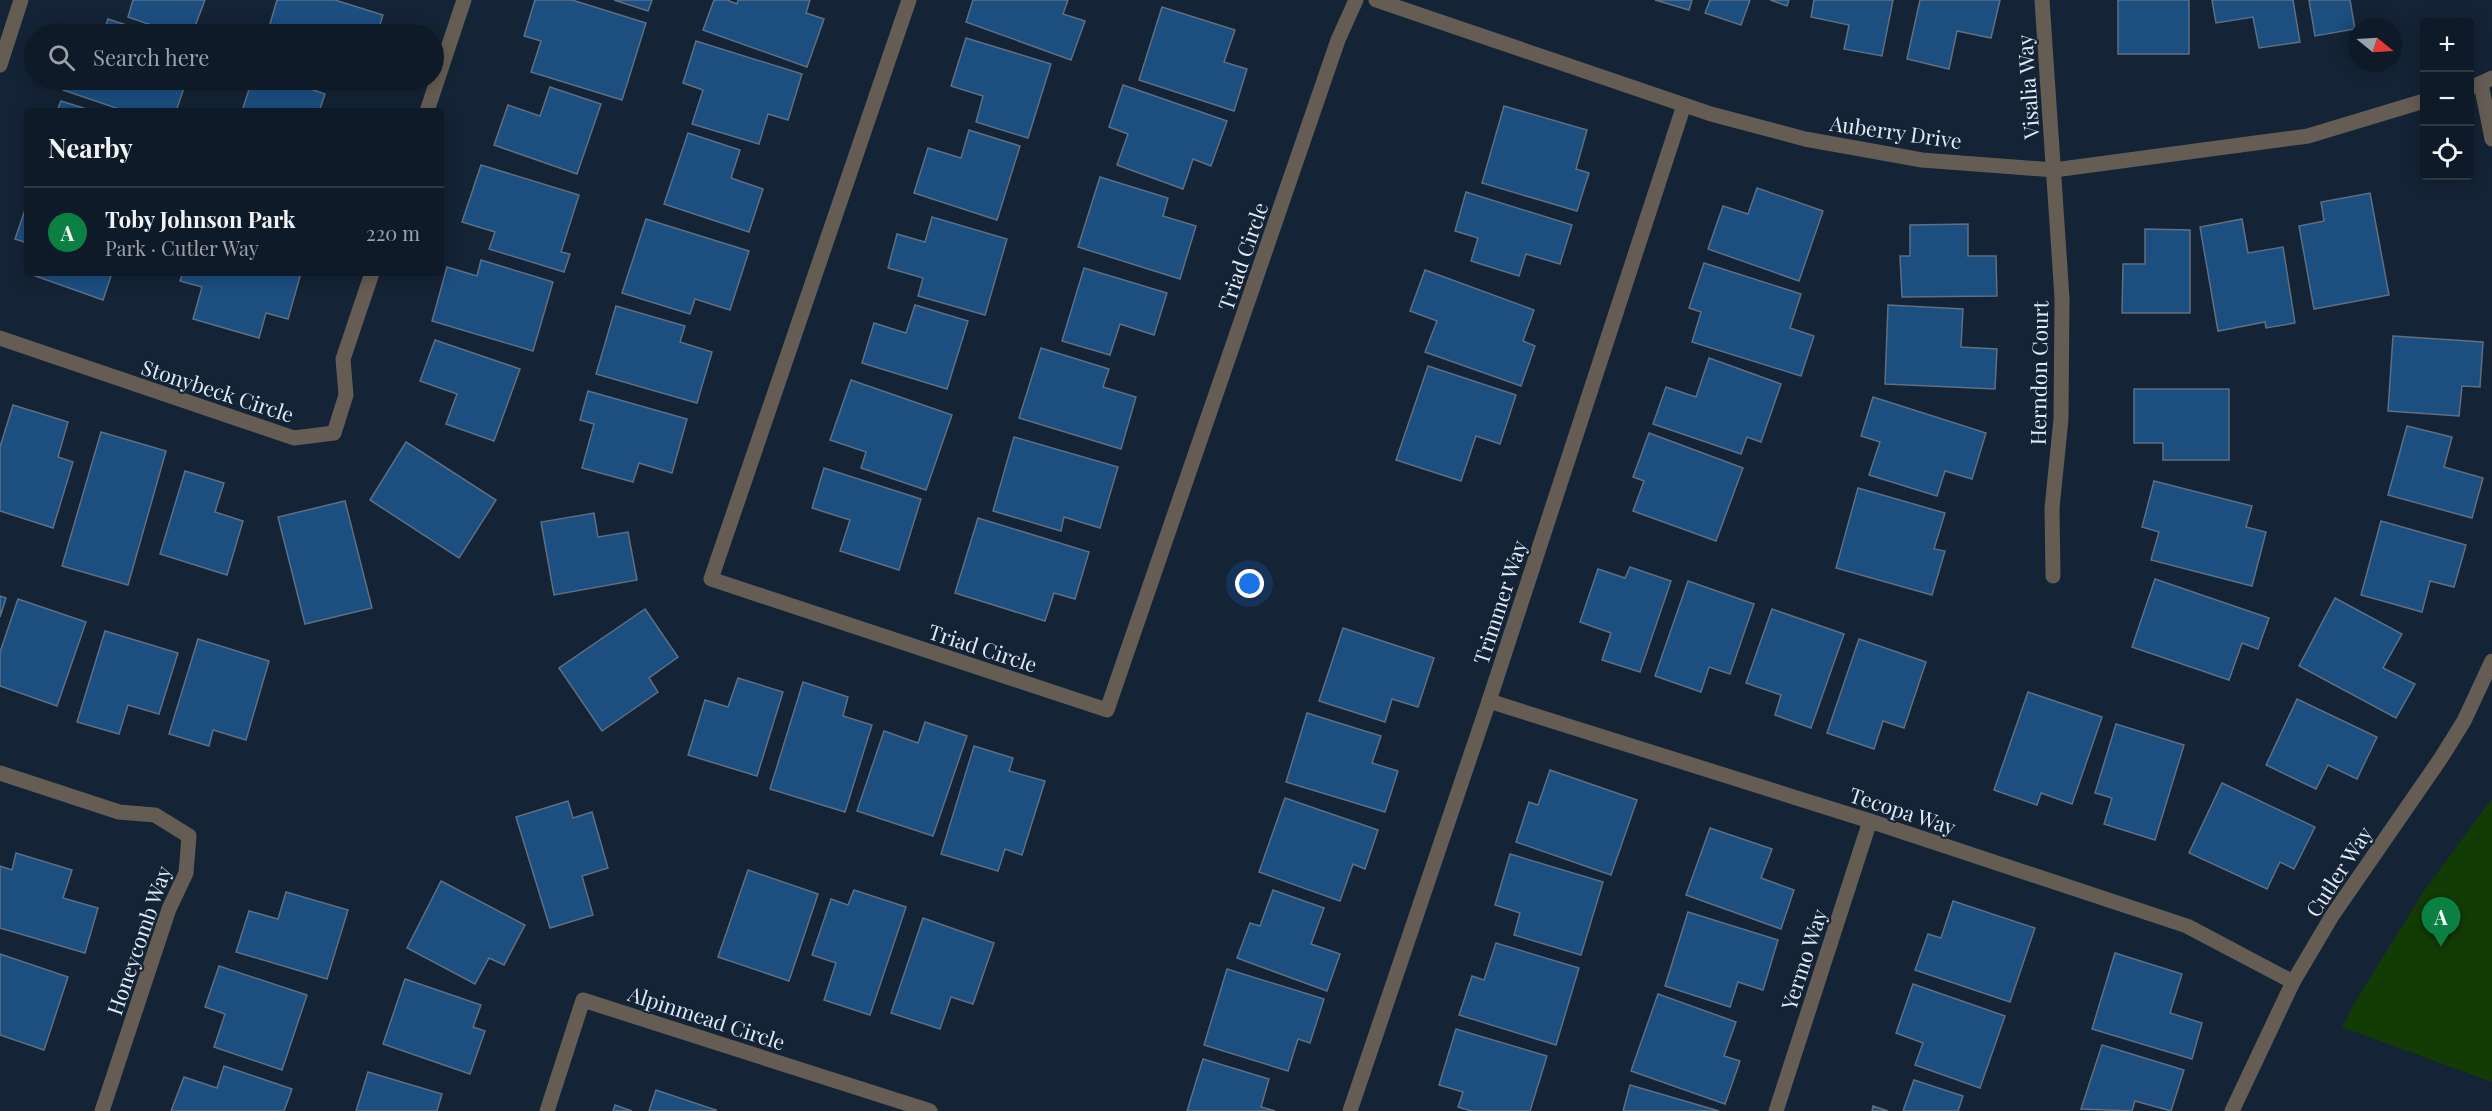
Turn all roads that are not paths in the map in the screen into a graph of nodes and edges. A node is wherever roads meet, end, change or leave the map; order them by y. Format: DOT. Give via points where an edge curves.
graph roads {
  1 [pos="21,0"];
  2 [pos="464,0"];
  3 [pos="909,0"];
  4 [pos="1356,0"];
  5 [pos="1376,0"];
  6 [pos="2042,0"];
  7 [pos="444,60"];
  8 [pos="0,65"];
  9 [pos="2481,84"];
  10 [pos="434,90"];
  11 [pos="2420,102"];
  12 [pos="1684,105"];
  13 [pos="428,108"];
  14 [pos="2492,139"];
  15 [pos="2054,170"];
  16 [pos="371,276"];
  17 [pos="0,338"];
  18 [pos="2053,576"];
  19 [pos="2492,661"];
  20 [pos="1489,701"];
  21 [pos="0,773"];
  22 [pos="1870,821"];
  23 [pos="2293,982"];
  24 [pos="102,1111"];
  25 [pos="547,1111"];
  26 [pos="930,1111"];
  27 [pos="1350,1111"];
  28 [pos="1776,1111"];
  29 [pos="2232,1111"];
  1 -- 8 [label="street"];
  2 -- 7 [label="street"];
  3 -- 4 [label="street, Triad Circle" via="711,579 1107,710 1334,51"];
  5 -- 12 [label="street, Auberry Drive"];
  6 -- 15 [label="street, Visalia Way"];
  9 -- 14 [label="street"];
  10 -- 13 [label="street"];
  11 -- 15 [label="street, Auberry Drive" via="2308,136"];
  12 -- 15 [label="street, Auberry Drive" via="1805,139 1887,154"];
  12 -- 20 [label="street, Trimmer Way"];
  15 -- 18 [label="street, Herndon Court" via="2062,309 2061,419 2052,508"];
  16 -- 17 [label="street, Stonybeck Circle" via="343,359 346,395 334,433 294,438"];
  19 -- 23 [label="street, Cutler Way" via="2447,749 2359,874"];
  20 -- 22 [label="street, Tecopa Way"];
  20 -- 27 [label="street, Trimmer Way"];
  21 -- 24 [label="street, Honeycomb Way" via="119,812 154,814 189,836 186,873 169,909"];
  22 -- 23 [label="street, Tecopa Way" via="2187,926"];
  22 -- 28 [label="street, Yermo Way"];
  23 -- 29 [label="street, Cutler Way"];
  25 -- 26 [label="street, Alpinmead Circle" via="583,999"];
}
